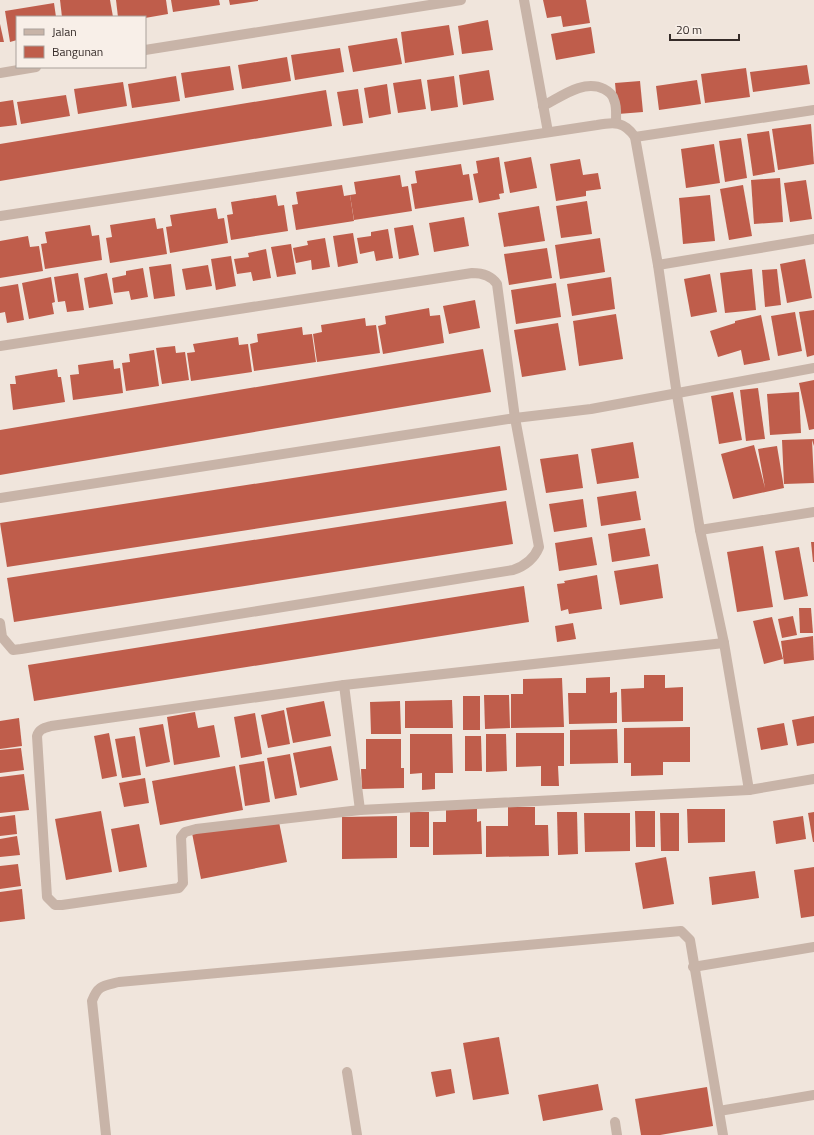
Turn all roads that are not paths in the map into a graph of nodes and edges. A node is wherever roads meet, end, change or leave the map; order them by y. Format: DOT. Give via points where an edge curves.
graph roads {
  1 [pos="461,0"];
  2 [pos="524,0"];
  3 [pos="146,50"];
  4 [pos="30,68"];
  5 [pos="0,73"];
  6 [pos="543,106"];
  7 [pos="814,110"];
  8 [pos="616,122"];
  9 [pos="548,132"];
  10 [pos="635,136"];
  11 [pos="0,216"];
  12 [pos="814,239"];
  13 [pos="658,265"];
  14 [pos="0,346"];
  15 [pos="814,368"];
  16 [pos="677,395"];
  17 [pos="515,418"];
  18 [pos="0,498"];
  19 [pos="814,512"];
  20 [pos="700,530"];
  21 [pos="0,623"];
  22 [pos="724,643"];
  23 [pos="344,685"];
  24 [pos="814,779"];
  25 [pos="749,790"];
  26 [pos="360,810"];
  27 [pos="814,947"];
  28 [pos="693,967"];
  29 [pos="347,1072"];
  30 [pos="814,1095"];
  31 [pos="719,1111"];
  32 [pos="615,1122"];
  33 [pos="106,1135"];
  34 [pos="357,1135"];
  35 [pos="617,1135"];
  36 [pos="723,1135"];
  1 -- 3 [label="street"];
  2 -- 6 [label="street"];
  4 -- 5 [label="street"];
  6 -- 8 [label="street" via="574,89 599,87 609,91 614,100"];
  6 -- 9 [label="street"];
  7 -- 10 [label="street"];
  8 -- 9 [label="street"];
  8 -- 10 [label="street" via="631,130"];
  9 -- 11 [label="street"];
  10 -- 13 [label="street"];
  12 -- 13 [label="street"];
  13 -- 16 [label="street"];
  14 -- 17 [label="street" via="481,273 494,279 497,284"];
  15 -- 16 [label="street"];
  16 -- 17 [label="street"];
  16 -- 20 [label="street"];
  17 -- 18 [label="street"];
  17 -- 21 [label="street" via="539,547 531,560 522,567 21,650 13,650 4,641"];
  19 -- 20 [label="street"];
  20 -- 22 [label="street"];
  22 -- 23 [label="street"];
  22 -- 25 [label="street"];
  23 -- 26 [label="street"];
  23 -- 26 [label="street" via="51,726 39,731 37,736 46,897 55,905 62,905 179,888 183,883 181,837 185,832"];
  24 -- 25 [label="street"];
  25 -- 26 [label="street"];
  27 -- 28 [label="street"];
  28 -- 31 [label="street"];
  28 -- 33 [label="street" via="690,940 681,931 119,982 101,986 96,990 92,1001"];
  29 -- 34 [label="street"];
  30 -- 31 [label="street"];
  31 -- 36 [label="street"];
  32 -- 35 [label="street"];
}
